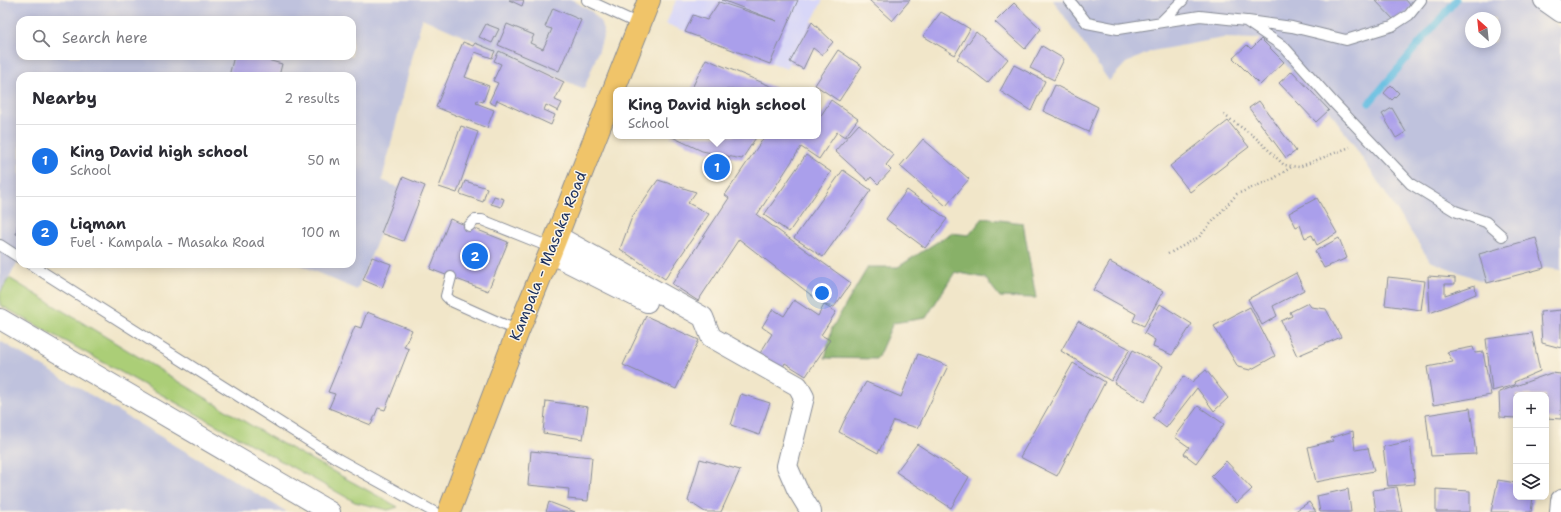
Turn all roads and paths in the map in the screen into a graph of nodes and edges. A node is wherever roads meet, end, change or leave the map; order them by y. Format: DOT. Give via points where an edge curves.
graph roads {
  1 [pos="587,0"];
  2 [pos="649,0"];
  3 [pos="1070,0"];
  4 [pos="1182,0"];
  5 [pos="1420,0"];
  6 [pos="1544,0"];
  7 [pos="1561,12"];
  8 [pos="1246,21"];
  9 [pos="1161,22"];
  10 [pos="639,24"];
  11 [pos="615,87"];
  12 [pos="613,91"];
  13 [pos="1224,115"];
  14 [pos="1350,147"];
  15 [pos="1293,166"];
  16 [pos="469,226"];
  17 [pos="1502,236"];
  18 [pos="0,245"];
  19 [pos="553,246"];
  20 [pos="1168,254"];
  21 [pos="16,255"];
  22 [pos="36,268"];
  23 [pos="451,277"];
  24 [pos="0,319"];
  25 [pos="518,331"];
  26 [pos="1561,500"];
  27 [pos="330,512"];
  28 [pos="434,512"];
  29 [pos="449,512"];
  30 [pos="798,512"];
  31 [pos="811,512"];
  32 [pos="1560,512"];
  1 -- 10 [label="lane"];
  2 -- 10 [label="highway, Kampala - Masaka Road"];
  3 -- 9 [label="lane" via="1087,23 1118,29"];
  4 -- 9 [label="lane"];
  5 -- 8 [label="lane" via="1409,15 1392,26 1346,40 1292,27"];
  6 -- 7 [label="street"];
  8 -- 9 [label="lane" via="1200,16"];
  8 -- 17 [label="lane" via="1284,47 1411,184 1455,210 1486,222"];
  10 -- 11 [label="highway, Kampala - Masaka Road"];
  12 -- 19 [label="highway, Kampala - Masaka Road"];
  13 -- 15 [label="path" via="1255,137 1284,165"];
  14 -- 15 [label="path" via="1299,167"];
  15 -- 20 [label="path" via="1273,179 1237,194 1199,237"];
  16 -- 19 [label="lane" via="475,220 482,220"];
  18 -- 21 [label="lane"];
  19 -- 25 [label="highway, Kampala - Masaka Road"];
  19 -- 30 [label="street" via="618,286 697,329 719,355 778,384 795,401 778,467 788,497"];
  19 -- 31 [label="street" via="703,317 711,337 798,386 804,397 786,466"];
  22 -- 28 [label="lane" via="336,458"];
  23 -- 25 [label="lane" via="446,296 451,301"];
  24 -- 27 [label="street"];
  25 -- 29 [label="highway, Kampala - Masaka Road"];
  26 -- 32 [label="street"];
}
